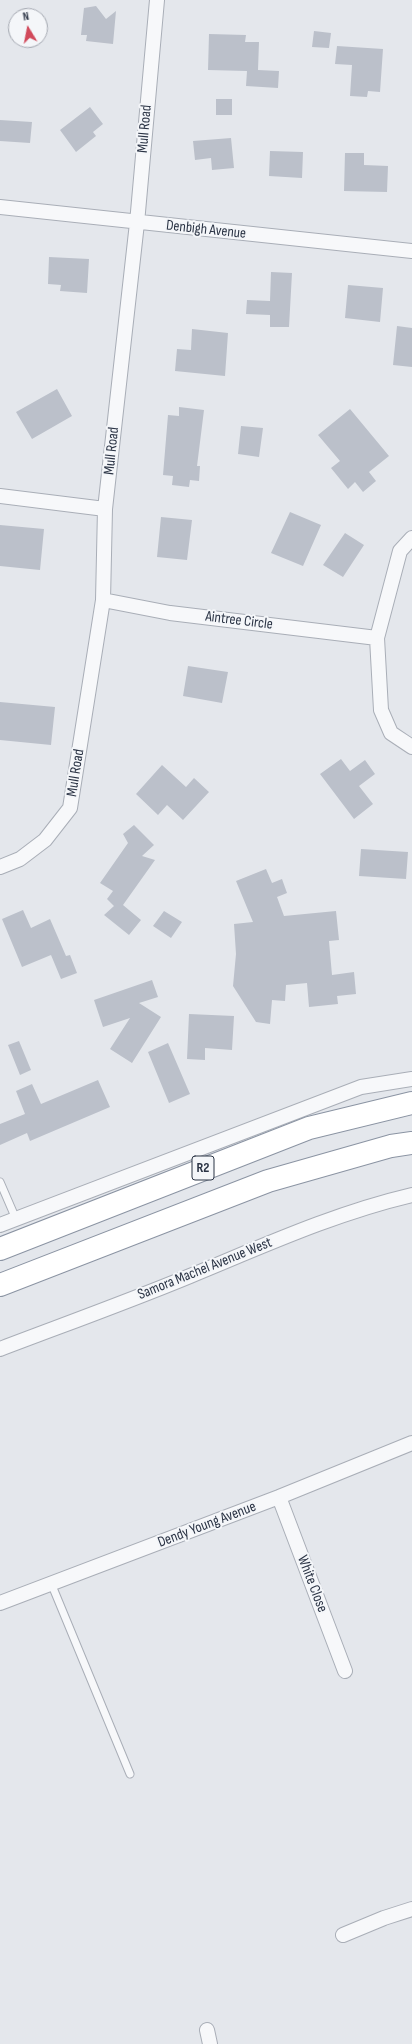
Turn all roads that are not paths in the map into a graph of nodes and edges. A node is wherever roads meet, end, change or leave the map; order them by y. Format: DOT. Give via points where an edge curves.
graph roads {
  1 [pos="157,0"];
  2 [pos="0,207"];
  3 [pos="137,223"];
  4 [pos="412,251"];
  5 [pos="0,496"];
  6 [pos="105,509"];
  7 [pos="412,538"];
  8 [pos="103,600"];
  9 [pos="377,638"];
  10 [pos="412,747"];
  11 [pos="0,867"];
  12 [pos="412,1079"];
  13 [pos="412,1103"];
  14 [pos="412,1143"];
  15 [pos="0,1182"];
  16 [pos="412,1196"];
  17 [pos="16,1219"];
  18 [pos="0,1225"];
  19 [pos="0,1249"];
  20 [pos="0,1285"];
  21 [pos="0,1349"];
  22 [pos="412,1444"];
  23 [pos="279,1497"];
  24 [pos="51,1583"];
  25 [pos="0,1603"];
  26 [pos="344,1671"];
  27 [pos="130,1774"];
  28 [pos="412,1909"];
  29 [pos="343,1935"];
  1 -- 3 [label="street, Mull Road"];
  2 -- 3 [label="street, Denbigh Avenue"];
  3 -- 4 [label="street, Denbigh Avenue"];
  3 -- 6 [label="street, Mull Road"];
  5 -- 6 [label="street"];
  6 -- 8 [label="street, Mull Road"];
  7 -- 9 [label="street" via="400,551"];
  8 -- 9 [label="street, Aintree Circle" via="170,612"];
  8 -- 11 [label="street, Mull Road" via="70,808 45,840 20,859"];
  9 -- 10 [label="street" via="381,710 390,733"];
  12 -- 17 [label="street" via="361,1087"];
  13 -- 19 [label="highway, R2" via="301,1131"];
  14 -- 20 [label="highway, R2" via="391,1146 268,1182"];
  15 -- 17 [label="lane"];
  16 -- 21 [label="street, Samora Machel Avenue West" via="318,1223 161,1288"];
  17 -- 18 [label="street"];
  22 -- 23 [label="street, Dendy Young Avenue"];
  23 -- 24 [label="street, Dendy Young Avenue"];
  23 -- 26 [label="street, White Close"];
  24 -- 25 [label="street, Dendy Young Avenue"];
  24 -- 27 [label="lane"];
  28 -- 29 [label="street"];
}
